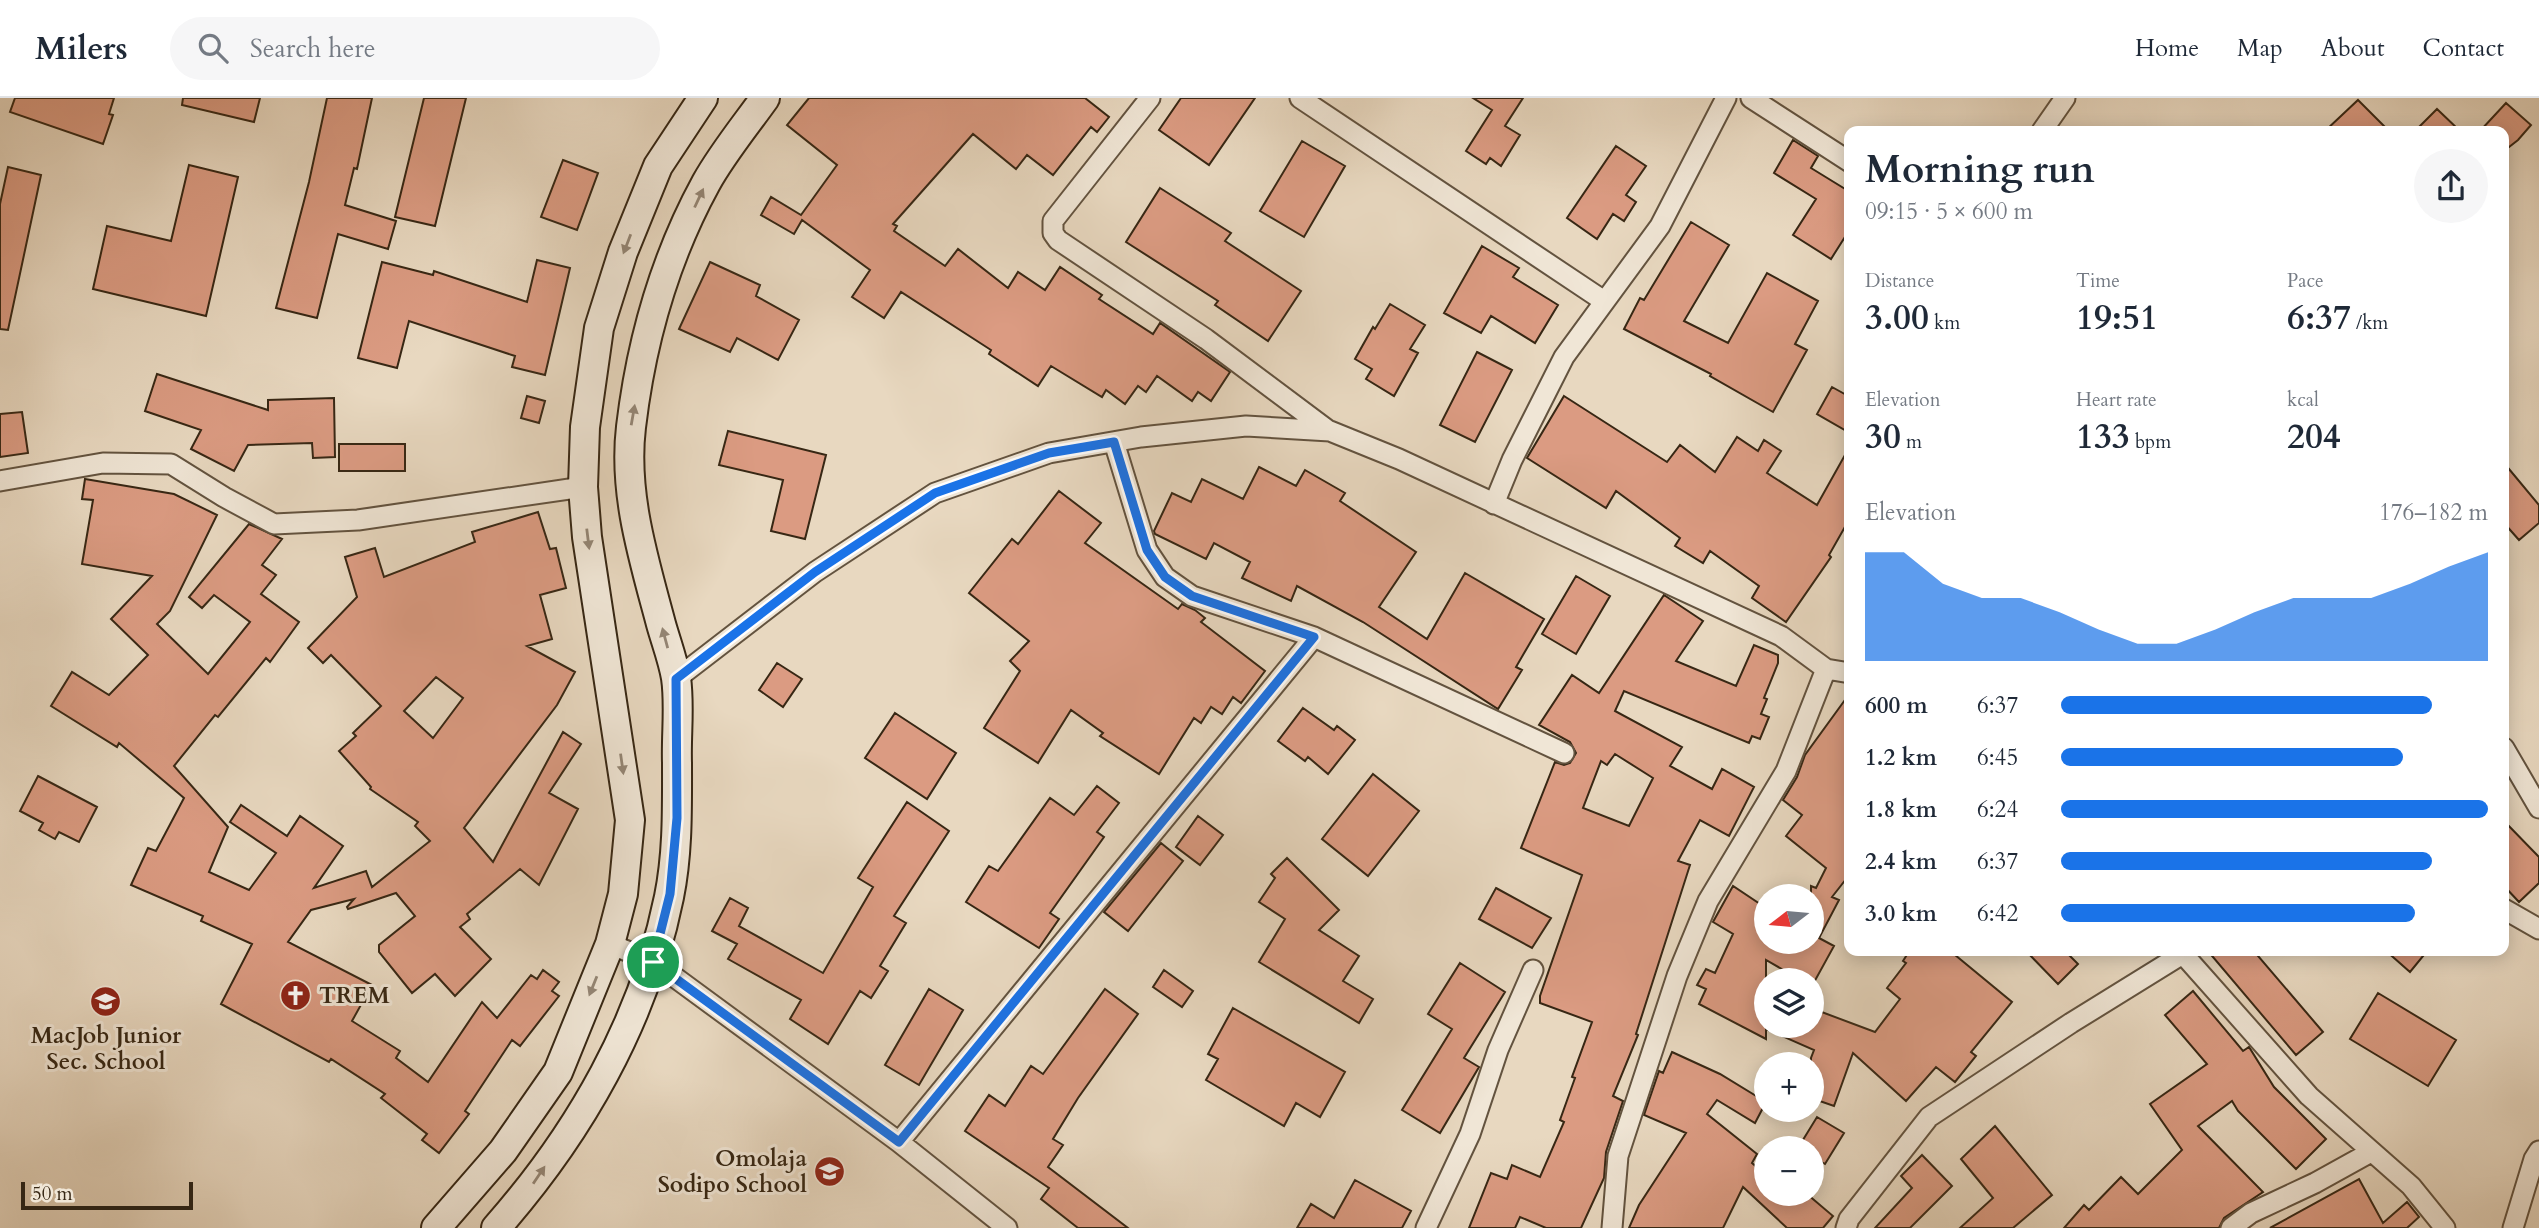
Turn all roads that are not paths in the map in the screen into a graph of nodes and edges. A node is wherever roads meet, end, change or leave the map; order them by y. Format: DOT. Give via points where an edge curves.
graph roads {
  1 [pos="704,98"];
  2 [pos="765,98"];
  3 [pos="1150,98"];
  4 [pos="1300,98"];
  5 [pos="1726,98"];
  6 [pos="1751,98"];
  7 [pos="2066,98"];
  8 [pos="2046,126"];
  9 [pos="1844,158"];
  10 [pos="1604,301"];
  11 [pos="1329,431"];
  12 [pos="1114,442"];
  13 [pos="0,481"];
  14 [pos="583,487"];
  15 [pos="1494,504"];
  16 [pos="1314,637"];
  17 [pos="1826,669"];
  18 [pos="1844,672"];
  19 [pos="676,679"];
  20 [pos="1564,753"];
  21 [pos="2509,757"];
  22 [pos="2539,808"];
  23 [pos="2509,912"];
  24 [pos="2539,929"];
  25 [pos="610,944"];
  26 [pos="2180,956"];
  27 [pos="2189,956"];
  28 [pos="653,962"];
  29 [pos="1533,970"];
  30 [pos="899,1142"];
  31 [pos="2539,1151"];
  32 [pos="2371,1152"];
  33 [pos="436,1228"];
  34 [pos="496,1228"];
  35 [pos="1007,1228"];
  36 [pos="1426,1228"];
  37 [pos="1612,1228"];
  38 [pos="1846,1228"];
  39 [pos="2231,1228"];
  40 [pos="2445,1228"];
  41 [pos="2513,1228"];
  1 -- 14 [label="main road, one-way" via="658,166 598,328 585,427"];
  19 -- 2 [label="main road, one-way" via="637,535 631,429 647,336 671,257 706,182"];
  3 -- 11 [label="street" via="1053,221 1053,233"];
  4 -- 10 [label="street"];
  5 -- 10 [label="street" via="1660,226"];
  6 -- 9 [label="street"];
  7 -- 8 [label="street"];
  10 -- 15 [label="street" via="1564,357"];
  11 -- 12 [label="street" via="1245,426"];
  11 -- 15 [label="street"];
  12 -- 16 [label="street" via="1147,550 1165,577 1192,596"];
  12 -- 19 [label="street" via="1049,453 935,493 815,572"];
  13 -- 14 [label="street" via="103,463 171,464 274,524 358,520"];
  14 -- 25 [label="main road, one-way" via="630,820 623,894"];
  15 -- 17 [label="street" via="1781,636"];
  16 -- 20 [label="street"];
  16 -- 30 [label="street"];
  17 -- 18 [label="street"];
  17 -- 37 [label="street" via="1786,771 1708,901 1677,976 1618,1156"];
  19 -- 28 [label="main road" via="677,818 670,894"];
  21 -- 22 [label="street"];
  23 -- 24 [label="street"];
  25 -- 28 [label="street"];
  25 -- 33 [label="main road, one-way" via="558,1072 503,1151"];
  26 -- 38 [label="street" via="1929,1117"];
  27 -- 32 [label="street" via="2309,1096"];
  28 -- 30 [label="street"];
  34 -- 28 [label="main road, one-way" via="525,1196 591,1100 638,1007"];
  29 -- 36 [label="street" via="1498,1050 1470,1134"];
  30 -- 35 [label="street"];
  31 -- 41 [label="street"];
  32 -- 39 [label="street"];
  32 -- 40 [label="street" via="2411,1186"];
}
